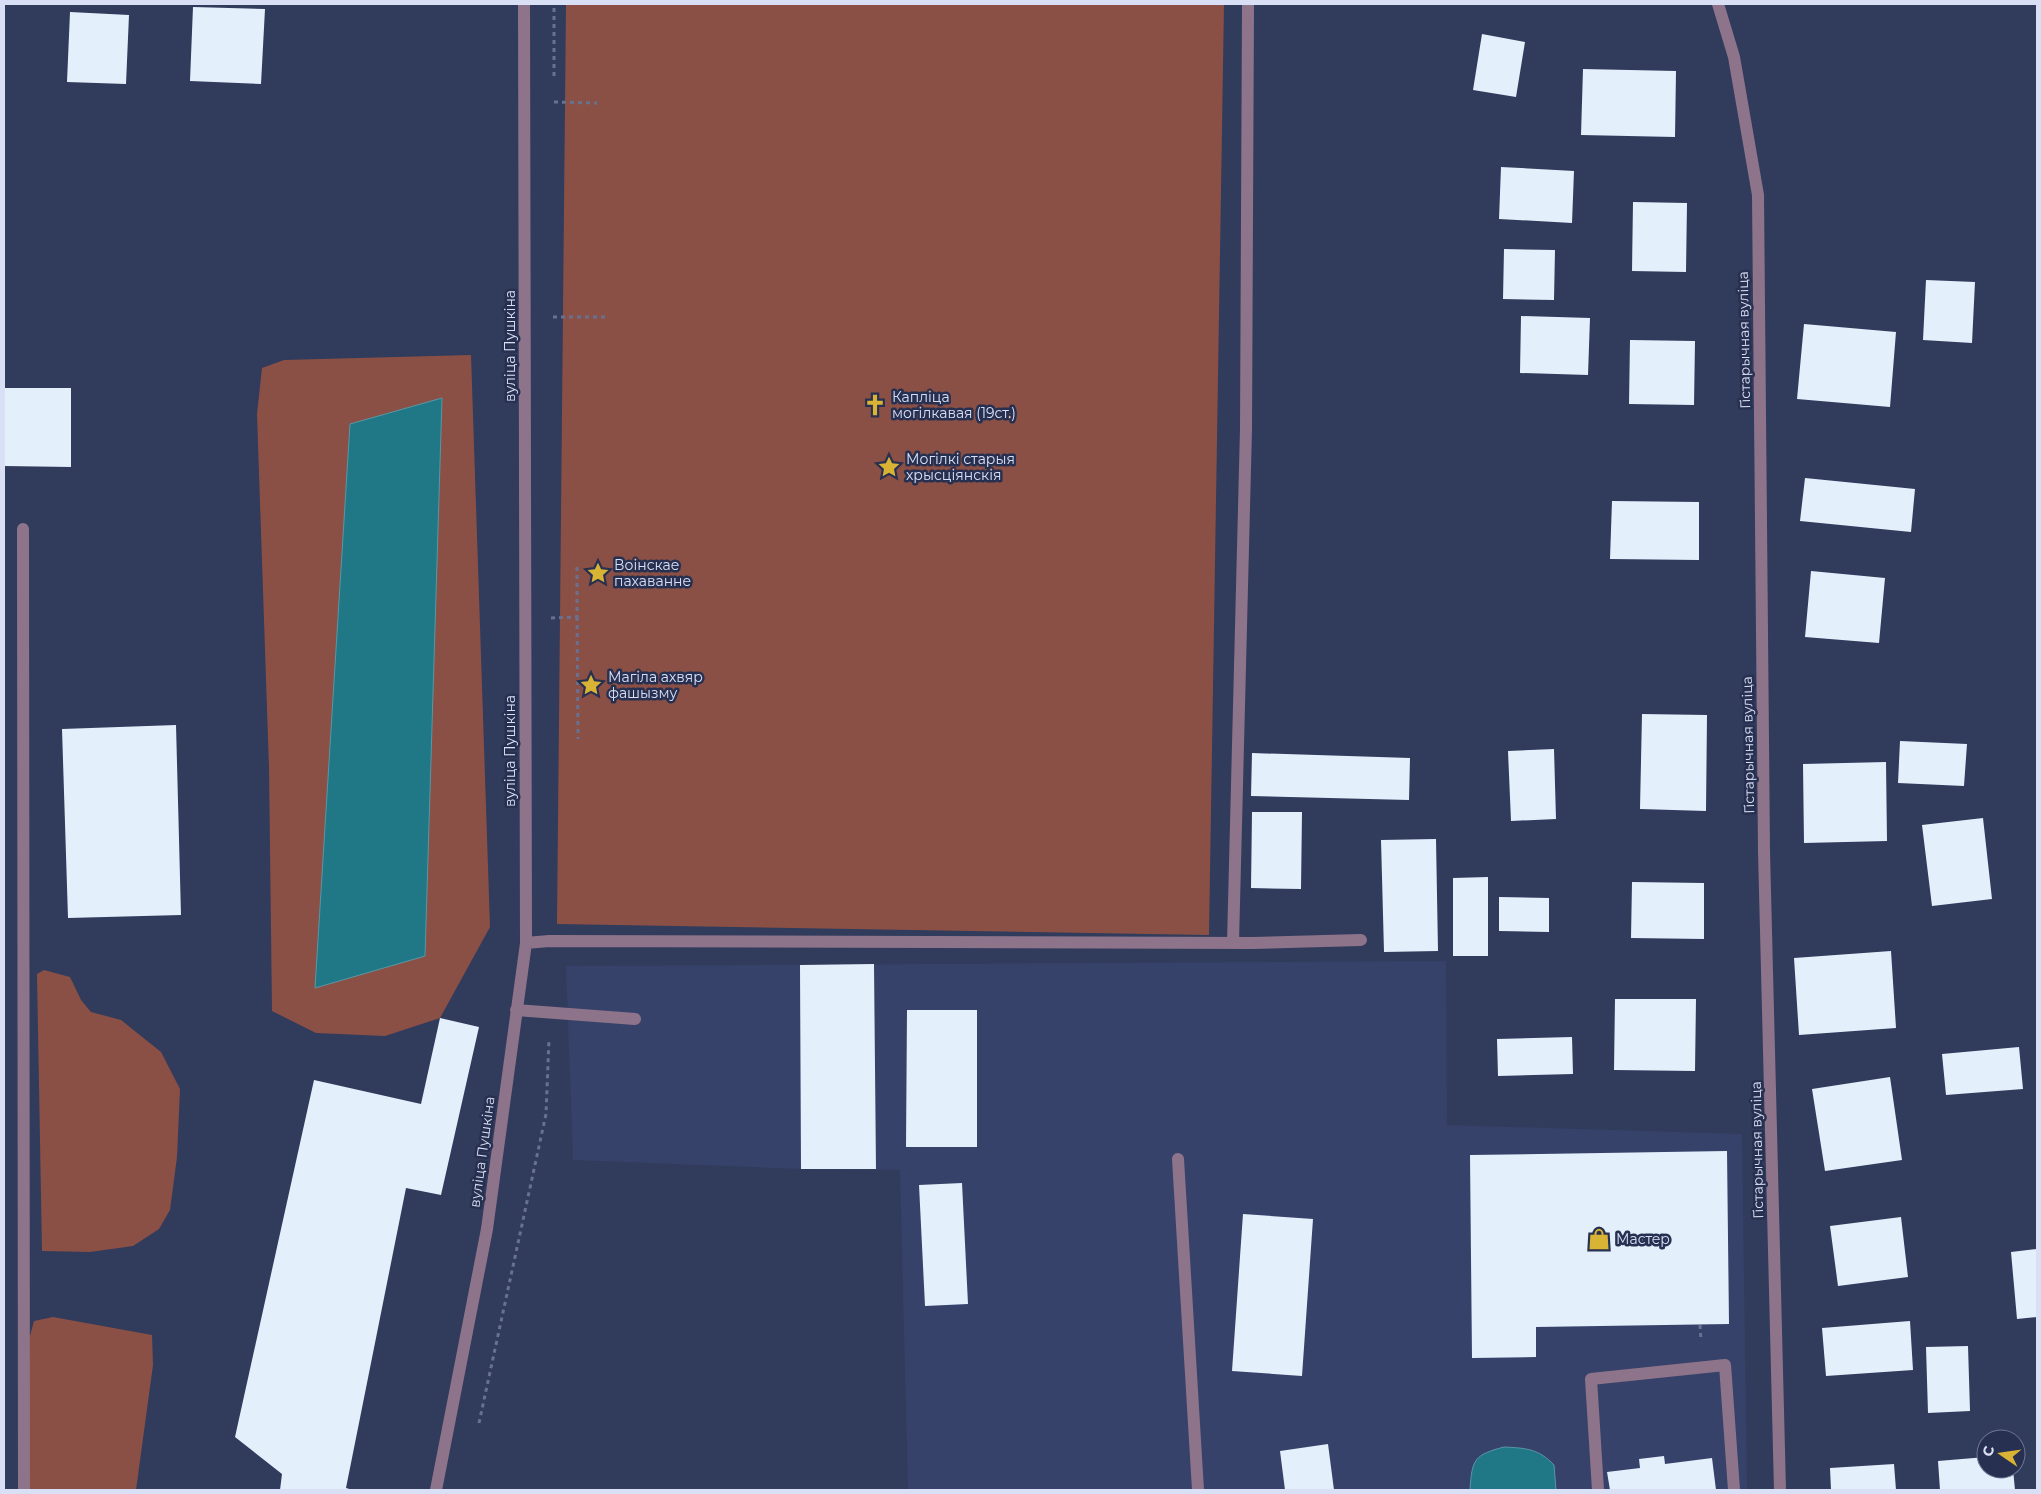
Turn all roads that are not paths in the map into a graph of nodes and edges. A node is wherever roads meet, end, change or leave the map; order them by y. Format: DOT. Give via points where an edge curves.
graph roads {
  1 [pos="524,4"];
  2 [pos="1248,4"];
  3 [pos="1718,4"];
  4 [pos="23,529"];
  5 [pos="1361,940"];
  6 [pos="526,943"];
  7 [pos="1233,943"];
  8 [pos="516,1010"];
  9 [pos="635,1019"];
  10 [pos="1178,1159"];
  11 [pos="24,1490"];
  12 [pos="436,1490"];
  13 [pos="1198,1490"];
  14 [pos="1598,1490"];
  15 [pos="1734,1490"];
  16 [pos="1780,1490"];
  1 -- 6 [label="street, вуліца Пушкіна"];
  2 -- 7 [label="street" via="1246,429"];
  3 -- 16 [label="street, Гістарычная вуліца" via="1734,57 1758,194 1764,851"];
  4 -- 11 [label="street"];
  5 -- 7 [label="street"];
  6 -- 7 [label="street"];
  6 -- 8 [label="street, вуліца Пушкіна"];
  8 -- 9 [label="street"];
  8 -- 12 [label="street, вуліца Пушкіна" via="487,1229"];
  10 -- 13 [label="street"];
  14 -- 15 [label="street" via="1591,1379 1725,1365"];
}
